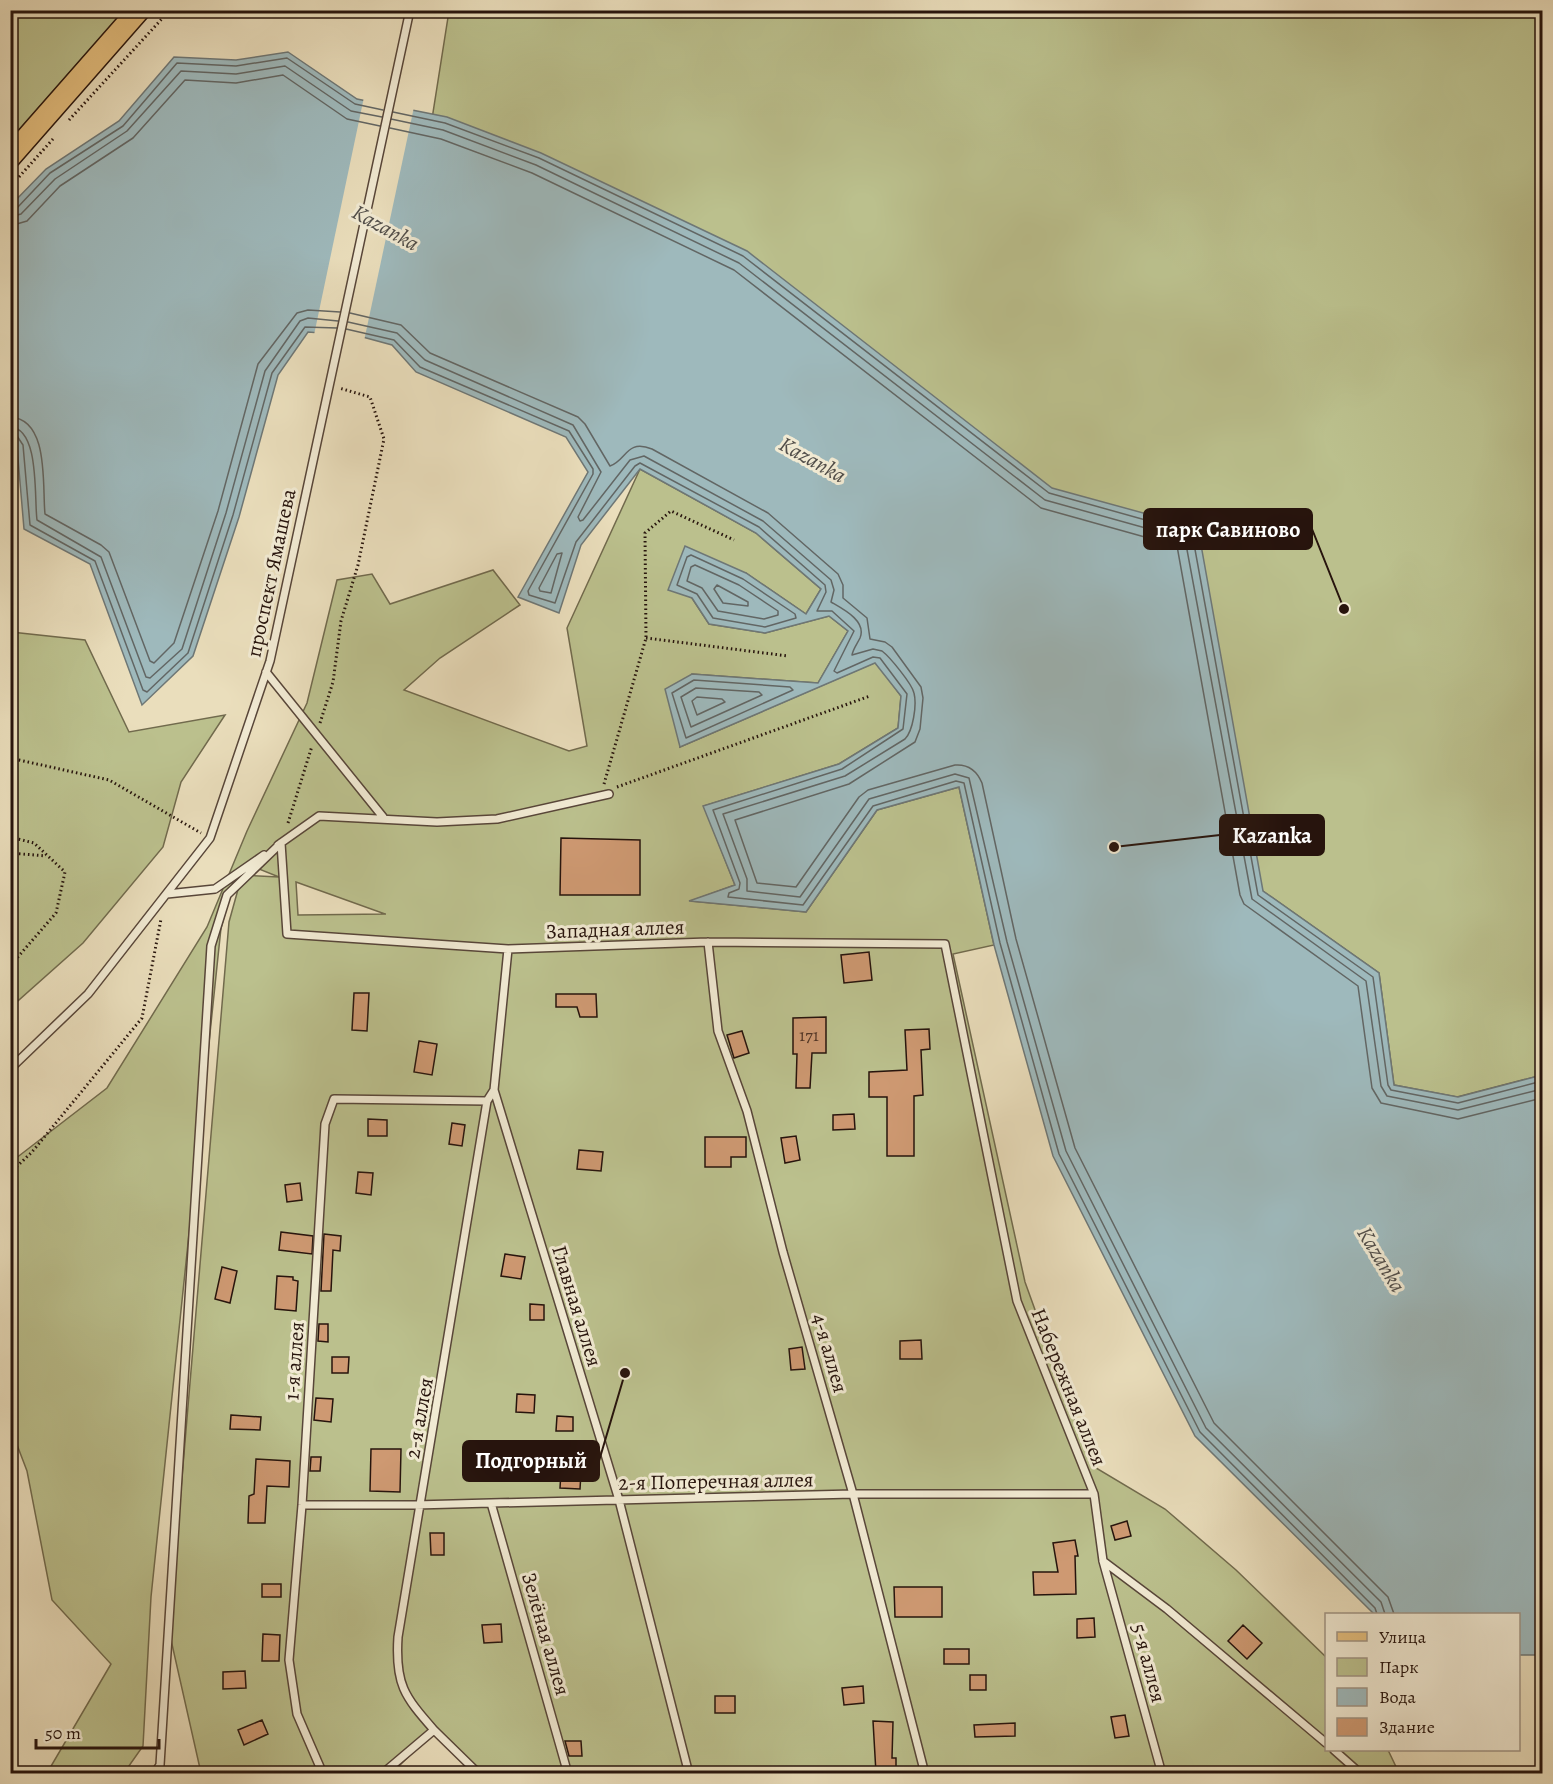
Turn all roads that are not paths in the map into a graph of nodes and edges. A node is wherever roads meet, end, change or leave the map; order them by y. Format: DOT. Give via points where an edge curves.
graph roads {
  1 [pos="139,10"];
  2 [pos="410,10"];
  3 [pos="10,157"];
  4 [pos="266,672"];
  5 [pos="608,792"];
  6 [pos="383,817"];
  7 [pos="281,843"];
  8 [pos="166,894"];
  9 [pos="708,942"];
  10 [pos="945,944"];
  11 [pos="508,949"];
  12 [pos="10,1069"];
  13 [pos="494,1090"];
  14 [pos="487,1101"];
  15 [pos="853,1494"];
  16 [pos="1094,1494"];
  17 [pos="619,1500"];
  18 [pos="491,1503"];
  19 [pos="302,1505"];
  20 [pos="421,1505"];
  21 [pos="1103,1561"];
  22 [pos="434,1731"];
  23 [pos="1325,1742"];
  24 [pos="1336,1751"];
  25 [pos="154,1773"];
  26 [pos="323,1773"];
  27 [pos="382,1773"];
  28 [pos="479,1773"];
  29 [pos="567,1773"];
  30 [pos="689,1773"];
  31 [pos="925,1773"];
  32 [pos="1162,1773"];
  33 [pos="1361,1773"];
  1 -- 3 [label="main road"];
  2 -- 4 [label="lane, проспект Ямашева"];
  4 -- 6 [label="lane"];
  4 -- 8 [label="lane, проспект Ямашева" via="210,838"];
  5 -- 6 [label="lane" via="496,819 437,822"];
  6 -- 7 [label="lane" via="319,816"];
  7 -- 8 [label="lane" via="215,889"];
  7 -- 11 [label="lane, Западная аллея" via="287,934"];
  7 -- 25 [label="lane" via="227,895 212,946 160,1765"];
  8 -- 12 [label="lane, проспект Ямашева" via="88,993"];
  9 -- 10 [label="lane, Западная аллея"];
  9 -- 11 [label="lane, Западная аллея"];
  9 -- 15 [label="lane, 4-я аллея" via="718,1030 747,1111"];
  10 -- 16 [label="lane, Набережная аллея" via="1017,1301"];
  11 -- 13 [label="lane, Главная аллея"];
  13 -- 14 [label="lane"];
  13 -- 17 [label="lane, Главная аллея"];
  14 -- 19 [label="lane, 1-я аллея" via="334,1099 325,1124"];
  14 -- 20 [label="lane, 2-я аллея"];
  15 -- 16 [label="lane, 2-я Поперечная аллея"];
  15 -- 17 [label="lane, 2-я Поперечная аллея"];
  15 -- 31 [label="lane, 4-я аллея"];
  16 -- 21 [label="lane, Набережная аллея"];
  17 -- 18 [label="lane, 2-я Поперечная аллея"];
  17 -- 30 [label="lane, Главная аллея"];
  18 -- 20 [label="lane, 2-я Поперечная аллея"];
  18 -- 29 [label="lane, Зелёная аллея"];
  19 -- 20 [label="lane, 2-я Поперечная аллея"];
  19 -- 26 [label="lane, 1-я аллея" via="289,1660 297,1714"];
  20 -- 22 [label="lane, 2-я аллея" via="396,1662 406,1699"];
  21 -- 23 [label="lane" via="1167,1609"];
  21 -- 32 [label="lane, 5-я аллея"];
  22 -- 27 [label="lane"];
  22 -- 28 [label="lane, 2-я аллея"];
  24 -- 33 [label="lane"];
}
